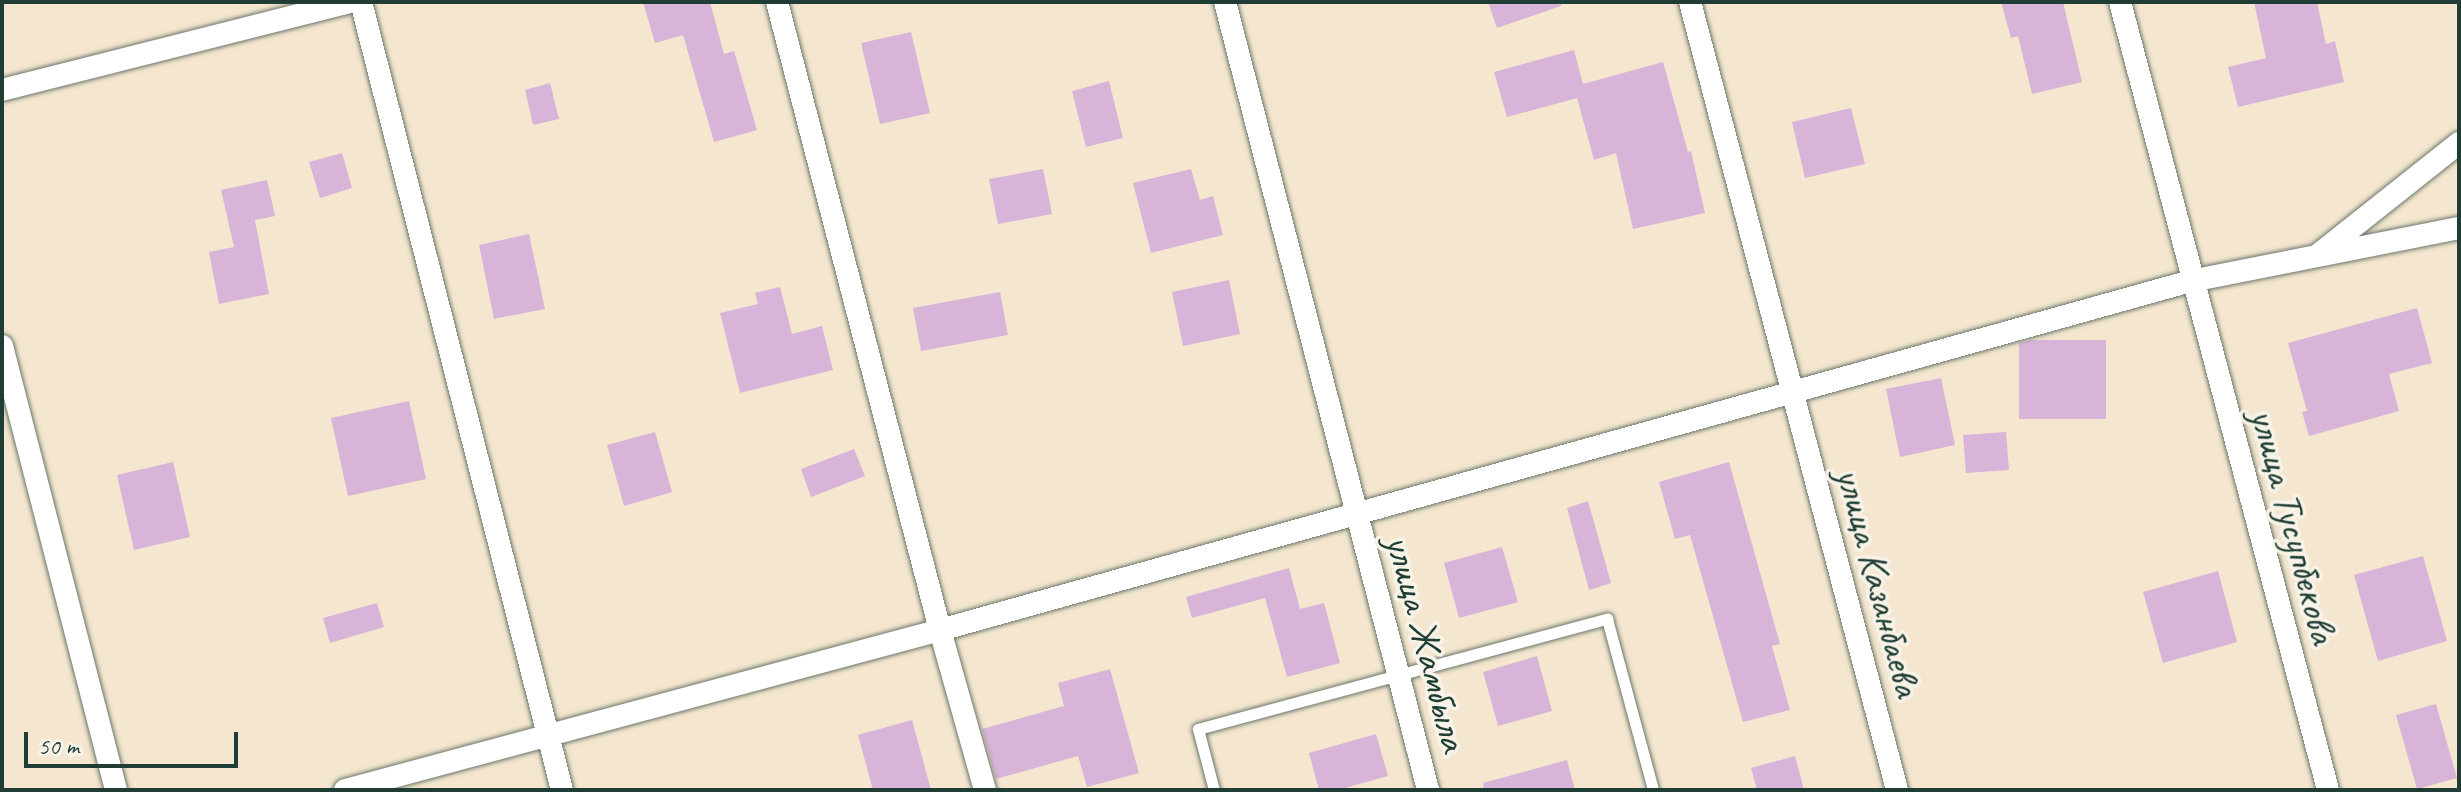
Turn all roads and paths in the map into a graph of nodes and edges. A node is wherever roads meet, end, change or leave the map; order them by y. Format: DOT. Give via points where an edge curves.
graph roads {
  1 [pos="349,2"];
  2 [pos="361,2"];
  3 [pos="777,2"];
  4 [pos="1225,2"];
  5 [pos="1690,2"];
  6 [pos="2120,2"];
  7 [pos="2,90"];
  8 [pos="2459,143"];
  9 [pos="2459,228"];
  10 [pos="2315,257"];
  11 [pos="2191,281"];
  12 [pos="2,346"];
  13 [pos="1793,392"];
  14 [pos="1356,514"];
  15 [pos="940,630"];
  16 [pos="1397,676"];
  17 [pos="547,734"];
  18 [pos="116,790"];
  19 [pos="345,790"];
  20 [pos="562,790"];
  21 [pos="985,790"];
  22 [pos="1214,790"];
  23 [pos="1428,790"];
  24 [pos="1653,790"];
  25 [pos="1897,790"];
  26 [pos="2328,790"];
  1 -- 7 [label="street"];
  2 -- 17 [label="street"];
  3 -- 15 [label="street"];
  4 -- 14 [label="street, улица Жамбыла"];
  5 -- 13 [label="street, улица Казанбаева"];
  6 -- 11 [label="street, улица Тусупбекова"];
  8 -- 10 [label="street"];
  9 -- 10 [label="street"];
  10 -- 11 [label="street"];
  11 -- 13 [label="street"];
  11 -- 26 [label="street, улица Тусупбекова"];
  12 -- 18 [label="street"];
  13 -- 14 [label="street"];
  13 -- 25 [label="street, улица Казанбаева"];
  14 -- 15 [label="street"];
  14 -- 16 [label="street, улица Жамбыла"];
  15 -- 17 [label="street"];
  15 -- 21 [label="street"];
  16 -- 22 [label="lane" via="1198,729"];
  16 -- 23 [label="street, улица Жамбыла"];
  16 -- 24 [label="lane" via="1607,619"];
  17 -- 19 [label="street"];
  17 -- 20 [label="street"];
}
